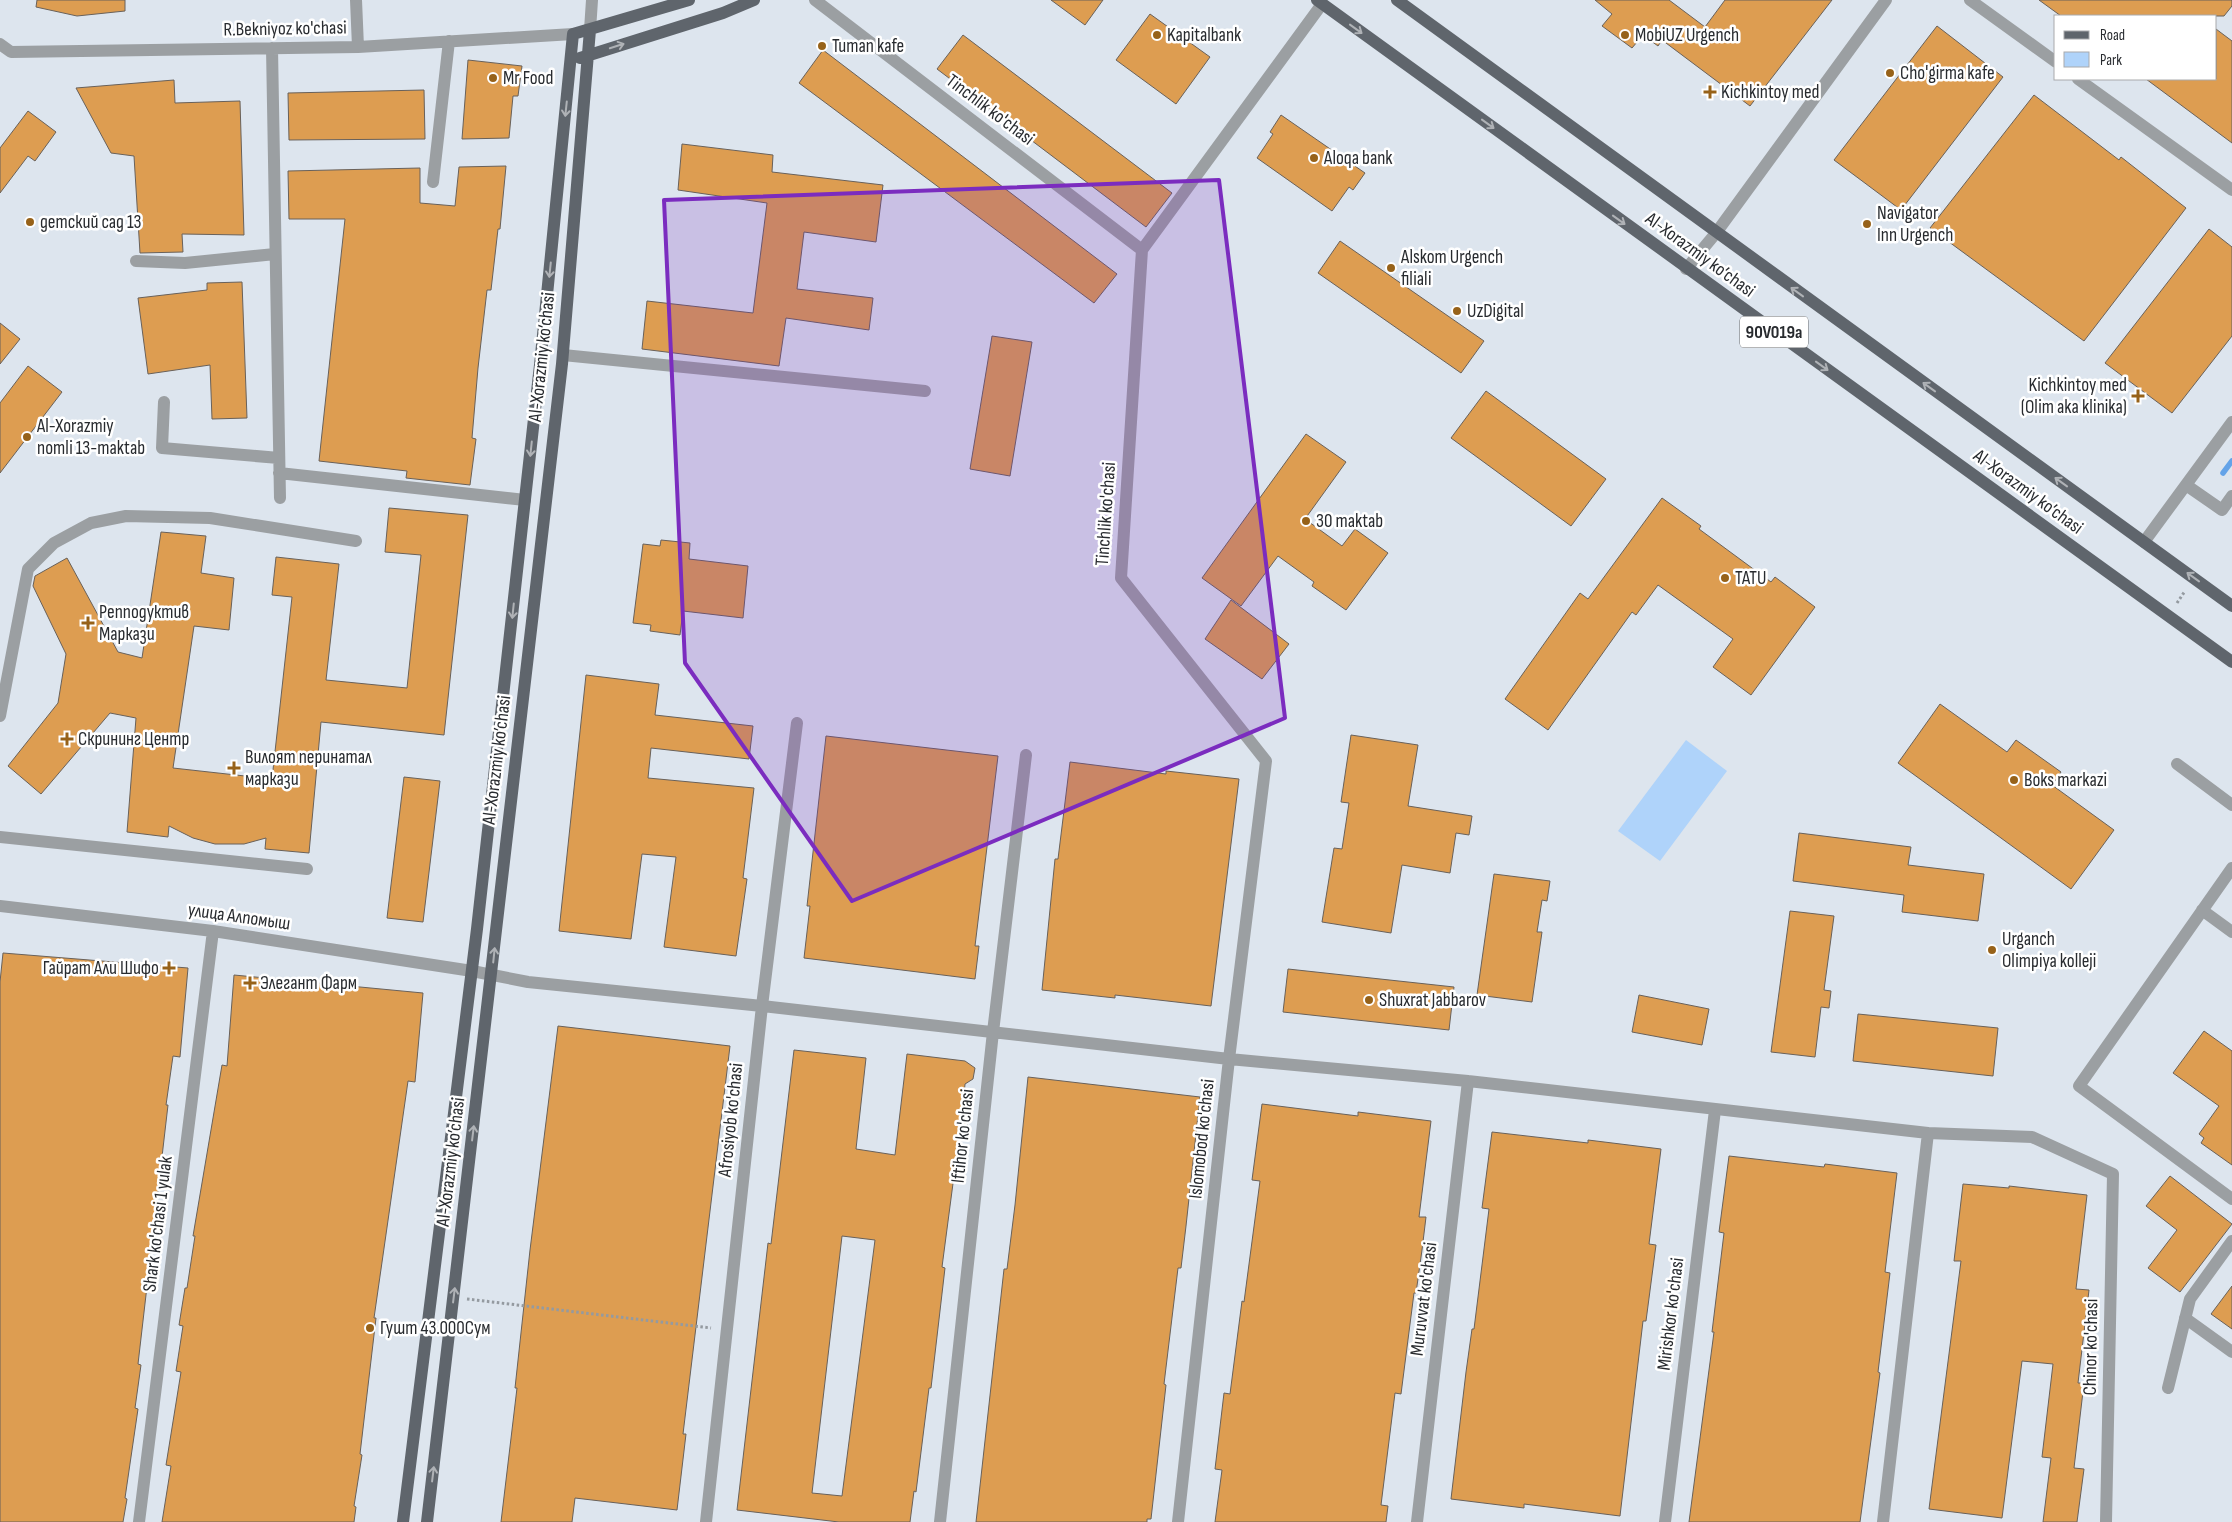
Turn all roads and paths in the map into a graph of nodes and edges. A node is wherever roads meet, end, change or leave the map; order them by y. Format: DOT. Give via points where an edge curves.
graph roads {
  1 [pos="356,0"];
  2 [pos="592,0"];
  3 [pos="689,0"];
  4 [pos="754,0"];
  5 [pos="815,0"];
  6 [pos="1397,0"];
  7 [pos="1886,0"];
  8 [pos="1970,0"];
  9 [pos="1320,2"];
  10 [pos="590,30"];
  11 [pos="573,34"];
  12 [pos="448,41"];
  13 [pos="0,44"];
  14 [pos="358,46"];
  15 [pos="272,48"];
  16 [pos="587,56"];
  17 [pos="570,60"];
  18 [pos="2054,61"];
  19 [pos="2079,80"];
  20 [pos="433,182"];
  21 [pos="2232,190"];
  22 [pos="1716,233"];
  23 [pos="1142,250"];
  24 [pos="275,254"];
  25 [pos="136,261"];
  26 [pos="1686,269"];
  27 [pos="563,355"];
  28 [pos="925,391"];
  29 [pos="164,402"];
  30 [pos="2232,422"];
  31 [pos="279,458"];
  32 [pos="279,473"];
  33 [pos="2186,485"];
  34 [pos="2232,496"];
  35 [pos="280,498"];
  36 [pos="525,500"];
  37 [pos="2227,513"];
  38 [pos="356,542"];
  39 [pos="2144,542"];
  40 [pos="2187,590"];
  41 [pos="2175,605"];
  42 [pos="2232,606"];
  43 [pos="2232,662"];
  44 [pos="0,716"];
  45 [pos="797,723"];
  46 [pos="1026,755"];
  47 [pos="1266,761"];
  48 [pos="2177,764"];
  49 [pos="2232,805"];
  50 [pos="0,837"];
  51 [pos="2232,868"];
  52 [pos="307,869"];
  53 [pos="0,906"];
  54 [pos="2202,910"];
  55 [pos="213,931"];
  56 [pos="2232,932"];
  57 [pos="472,971"];
  58 [pos="492,975"];
  59 [pos="762,1006"];
  60 [pos="993,1032"];
  61 [pos="1229,1059"];
  62 [pos="1468,1081"];
  63 [pos="1715,1110"];
  64 [pos="1928,1134"];
  65 [pos="2112,1174"];
  66 [pos="2232,1199"];
  67 [pos="2232,1242"];
  68 [pos="454,1298"];
  69 [pos="2185,1318"];
  70 [pos="727,1330"];
  71 [pos="2232,1352"];
  72 [pos="2168,1388"];
  73 [pos="139,1522"];
  74 [pos="402,1522"];
  75 [pos="427,1522"];
  76 [pos="706,1522"];
  77 [pos="940,1522"];
  78 [pos="1178,1522"];
  79 [pos="1417,1522"];
  80 [pos="1665,1522"];
  81 [pos="1883,1522"];
  82 [pos="2106,1522"];
  1 -- 14 [label="street"];
  2 -- 10 [label="street, Al-Xorazmiy ko’chasi"];
  3 -- 10 [label="main road"];
  16 -- 4 [label="main road, one-way"];
  5 -- 23 [label="street, Tinchlik ko'chasi"];
  6 -- 22 [label="main road, Al-Xorazmiy ko’chasi / 90V019a"];
  7 -- 22 [label="street"];
  8 -- 18 [label="street"];
  9 -- 23 [label="street"];
  9 -- 26 [label="main road, Al-Xorazmiy ko’chasi / 90V019a, one-way"];
  10 -- 11 [label="main road"];
  10 -- 16 [label="main road, Al-Xorazmiy ko’chasi"];
  11 -- 12 [label="street, R.Bekniyoz ko'chasi"];
  11 -- 17 [label="main road, Al-Xorazmiy ko’chasi"];
  12 -- 14 [label="street, R.Bekniyoz ko'chasi"];
  12 -- 20 [label="street"];
  13 -- 15 [label="street, R.Bekniyoz ko'chasi" via="11,52"];
  14 -- 15 [label="street, R.Bekniyoz ko'chasi"];
  15 -- 24 [label="street"];
  16 -- 17 [label="main road"];
  16 -- 27 [label="main road, Al-Xorazmiy ko’chasi"];
  17 -- 36 [label="main road, Al-Xorazmiy ko’chasi, one-way"];
  19 -- 21 [label="street"];
  22 -- 26 [label="street"];
  39 -- 22 [label="main road, Al-Xorazmiy ko’chasi / 90V019a, one-way"];
  23 -- 47 [label="street, Tinchlik ko'chasi" via="1121,578"];
  24 -- 25 [label="street" via="185,263"];
  24 -- 31 [label="street"];
  26 -- 43 [label="main road, Al-Xorazmiy ko’chasi / 90V019a, one-way"];
  27 -- 28 [label="street"];
  58 -- 27 [label="main road, Al-Xorazmiy ko’chasi, one-way"];
  29 -- 31 [label="street" via="162,448"];
  30 -- 33 [label="street"];
  31 -- 32 [label="street"];
  32 -- 35 [label="street"];
  32 -- 36 [label="street"];
  33 -- 37 [label="street"];
  33 -- 39 [label="street"];
  34 -- 37 [label="street"];
  36 -- 57 [label="main road, Al-Xorazmiy ko’chasi, one-way"];
  38 -- 44 [label="street" via="210,518 126,516 91,523 54,543 28,569"];
  42 -- 39 [label="main road, Al-Xorazmiy ko’chasi / 90V019a, one-way"];
  40 -- 41 [label="path"];
  45 -- 59 [label="street, Afrosiyob ko'chasi"];
  46 -- 60 [label="street, Iftihor ko'chasi"];
  47 -- 61 [label="street, Islomobod ko'chasi"];
  48 -- 49 [label="street"];
  50 -- 52 [label="street"];
  51 -- 54 [label="street"];
  53 -- 55 [label="street, улица Алпомыш"];
  54 -- 56 [label="street"];
  54 -- 66 [label="street" via="2078,1086"];
  55 -- 57 [label="street, улица Алпомыш"];
  55 -- 73 [label="street, Shark ko'chasi 1 yulak"];
  57 -- 58 [label="street, улица Алпомыш"];
  57 -- 74 [label="main road, Al-Xorazmiy ko’chasi"];
  58 -- 59 [label="street, улица Алпомыш" via="528,982"];
  68 -- 58 [label="main road, Al-Xorazmiy ko’chasi, one-way"];
  59 -- 60 [label="street, улица Алпомыш"];
  59 -- 70 [label="street, Afrosiyob ko'chasi"];
  60 -- 61 [label="street, улица Алпомыш"];
  60 -- 77 [label="street, Iftihor ko'chasi"];
  61 -- 62 [label="street, улица Алпомыш"];
  61 -- 78 [label="street, Islomobod ko'chasi"];
  62 -- 63 [label="street, улица Алпомыш"];
  62 -- 79 [label="street, Muruvvat ko'chasi"];
  63 -- 64 [label="street, улица Алпомыш"];
  63 -- 80 [label="street, Mirishkor ko'chasi"];
  64 -- 65 [label="street, улица Алпомыш" via="2032,1137"];
  64 -- 81 [label="street"];
  65 -- 82 [label="street, Chinor ko'chasi"];
  67 -- 69 [label="street" via="2190,1298"];
  68 -- 70 [label="path"];
  75 -- 68 [label="main road, Al-Xorazmiy ko’chasi, one-way"];
  69 -- 71 [label="street"];
  69 -- 72 [label="street"];
  70 -- 76 [label="street, Afrosiyob ko'chasi"];
}
